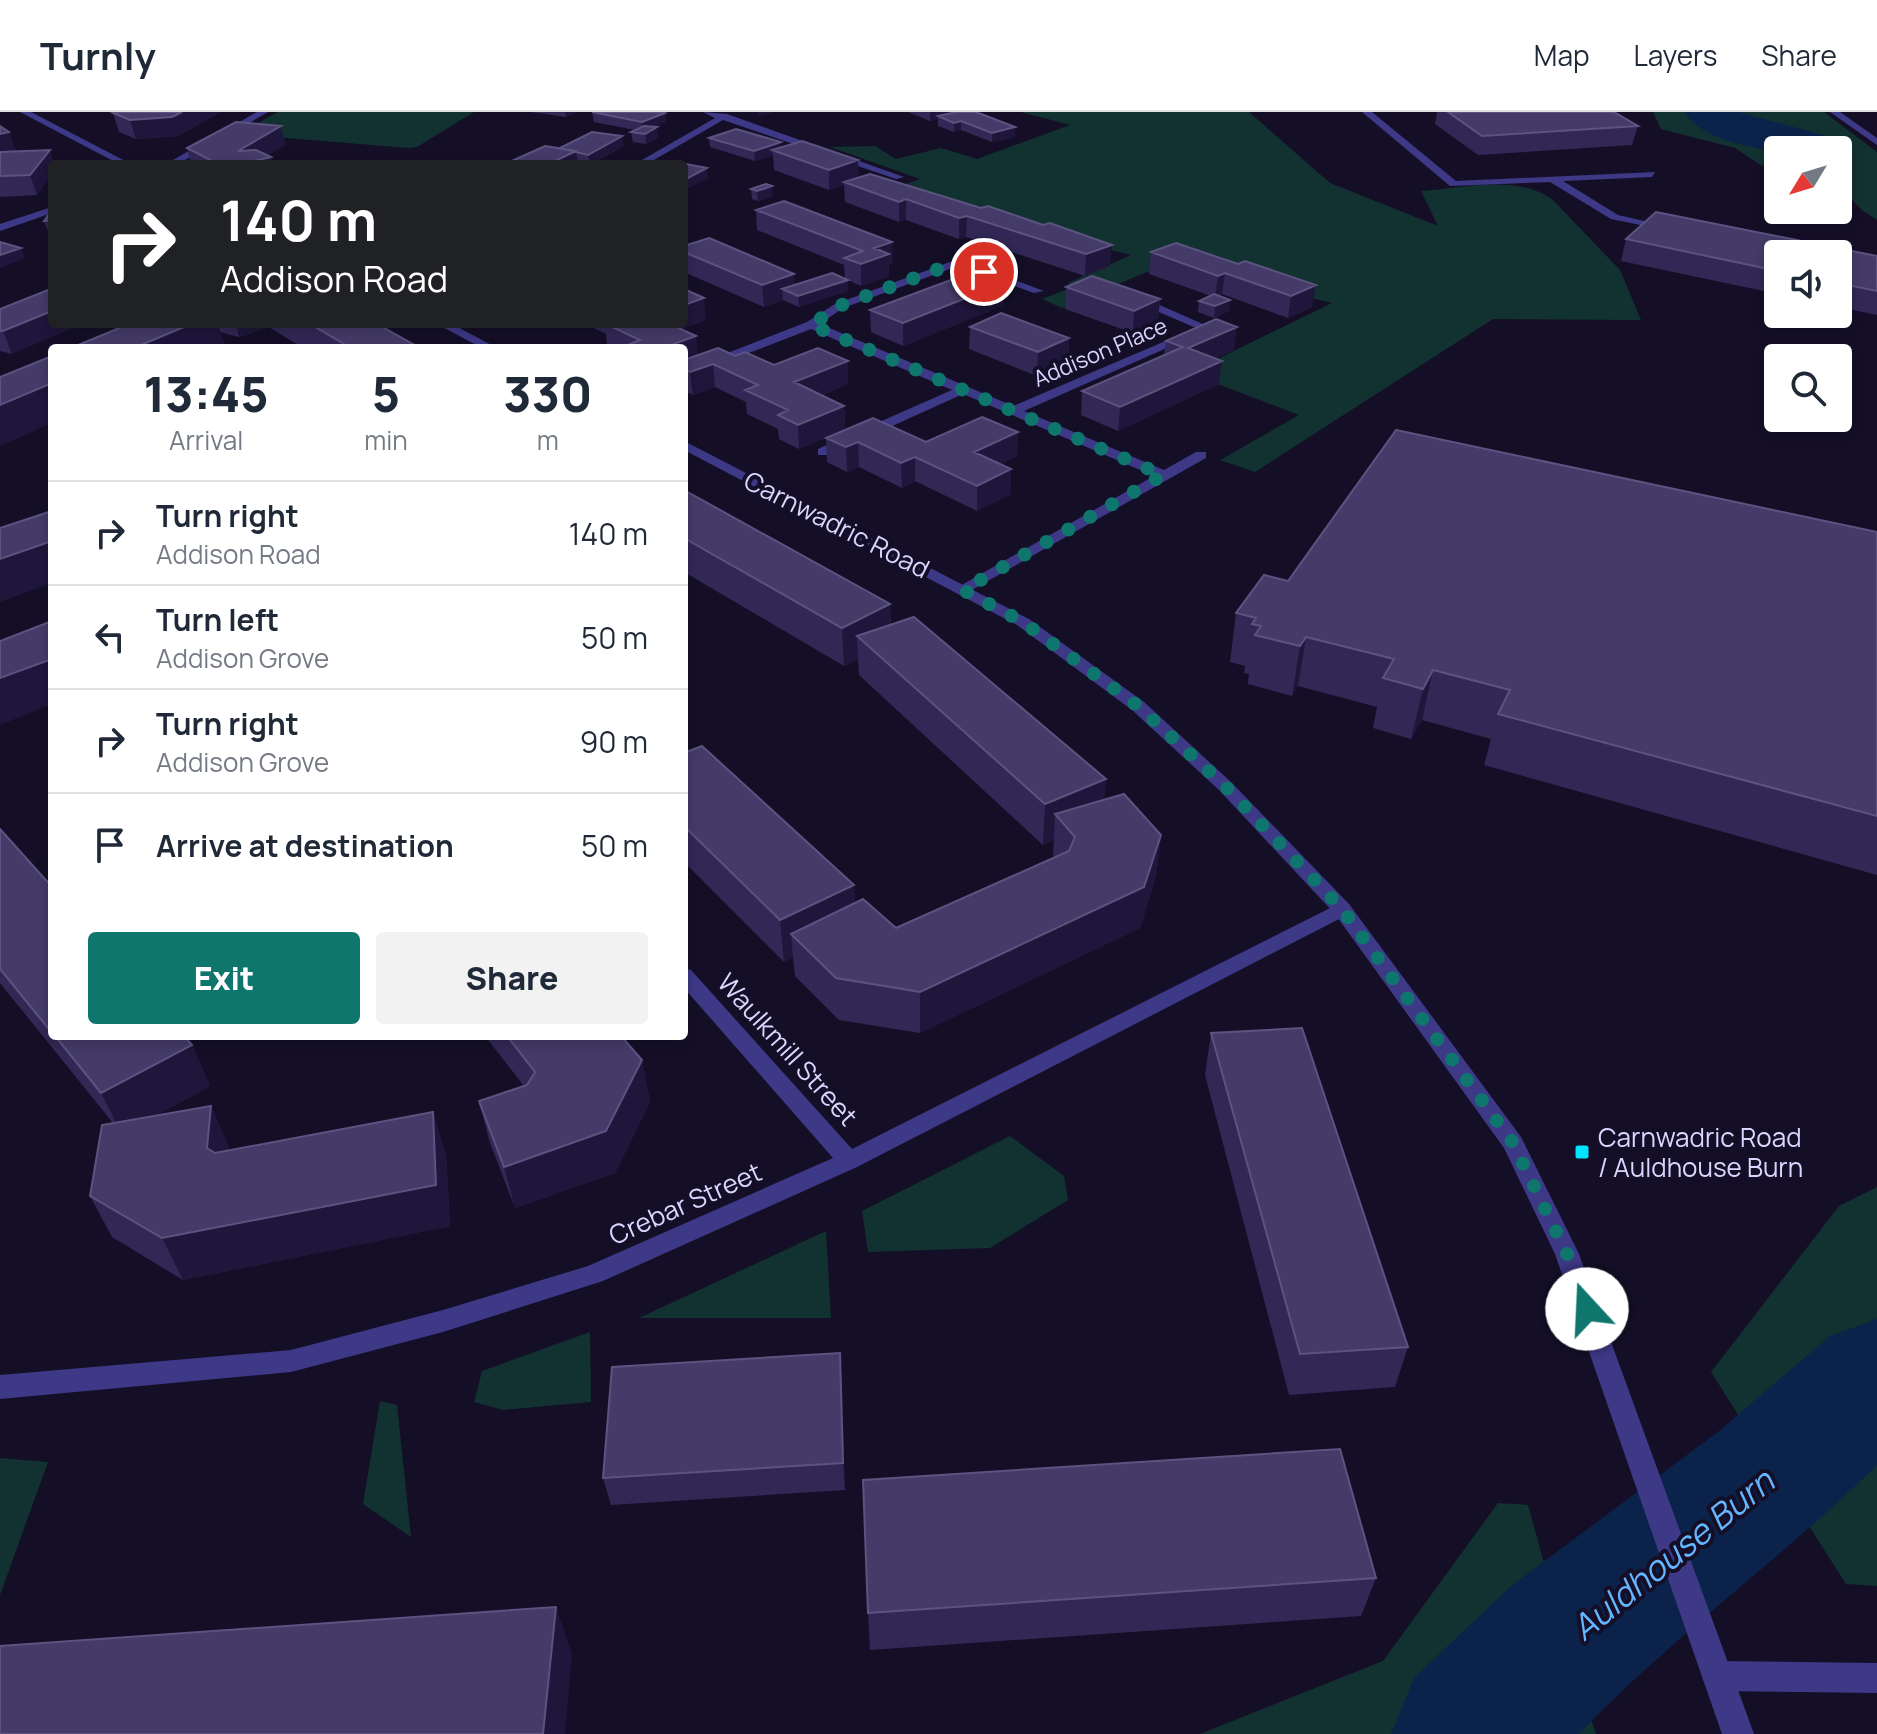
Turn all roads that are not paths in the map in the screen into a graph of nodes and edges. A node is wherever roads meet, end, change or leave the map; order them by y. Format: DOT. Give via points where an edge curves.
graph roads {
  1 [pos="24,112"];
  2 [pos="264,112"];
  3 [pos="707,112"];
  4 [pos="1366,112"];
  5 [pos="1834,112"];
  6 [pos="724,116"];
  7 [pos="1877,142"];
  8 [pos="118,160"];
  9 [pos="178,160"];
  10 [pos="647,160"];
  11 [pos="1652,174"];
  12 [pos="899,177"];
  13 [pos="1554,180"];
  14 [pos="48,211"];
  15 [pos="0,228"];
  16 [pos="1678,229"];
  17 [pos="1038,291"];
  18 [pos="1122,293"];
  19 [pos="811,325"];
  20 [pos="451,328"];
  21 [pos="483,344"];
  22 [pos="688,372"];
  23 [pos="962,390"];
  24 [pos="1013,411"];
  25 [pos="688,447"];
  26 [pos="823,452"];
  27 [pos="1201,455"];
  28 [pos="1163,475"];
  29 [pos="963,590"];
  30 [pos="1342,909"];
  31 [pos="688,980"];
  32 [pos="849,1161"];
  33 [pos="0,1387"];
  34 [pos="1717,1676"];
  35 [pos="1877,1678"];
  36 [pos="1738,1734"];
  1 -- 8 [label="street"];
  2 -- 9 [label="street"];
  3 -- 6 [label="street"];
  4 -- 13 [label="street" via="1454,184"];
  5 -- 7 [label="street"];
  6 -- 10 [label="street"];
  6 -- 12 [label="street"];
  11 -- 13 [label="street"];
  13 -- 16 [label="street" via="1615,217"];
  14 -- 15 [label="street"];
  17 -- 19 [label="street" via="958,262 839,306"];
  18 -- 24 [label="street, Addison Place" via="1206,328"];
  19 -- 22 [label="street"];
  19 -- 23 [label="street"];
  20 -- 21 [label="street"];
  23 -- 24 [label="street"];
  23 -- 26 [label="street"];
  24 -- 28 [label="street"];
  25 -- 29 [label="street, Carnwadric Road"];
  27 -- 28 [label="street"];
  28 -- 29 [label="street"];
  29 -- 30 [label="street, Carnwadric Road" via="1023,622 1138,706 1225,786"];
  30 -- 32 [label="street, Crebar Street"];
  30 -- 34 [label="street, Carnwadric Road" via="1513,1143 1567,1254"];
  31 -- 32 [label="street, Waulkmill Street"];
  32 -- 33 [label="street, Crebar Street" via="594,1274 413,1329 291,1361"];
  34 -- 35 [label="street"];
  34 -- 36 [label="street, Carnwadric Road"];
}
